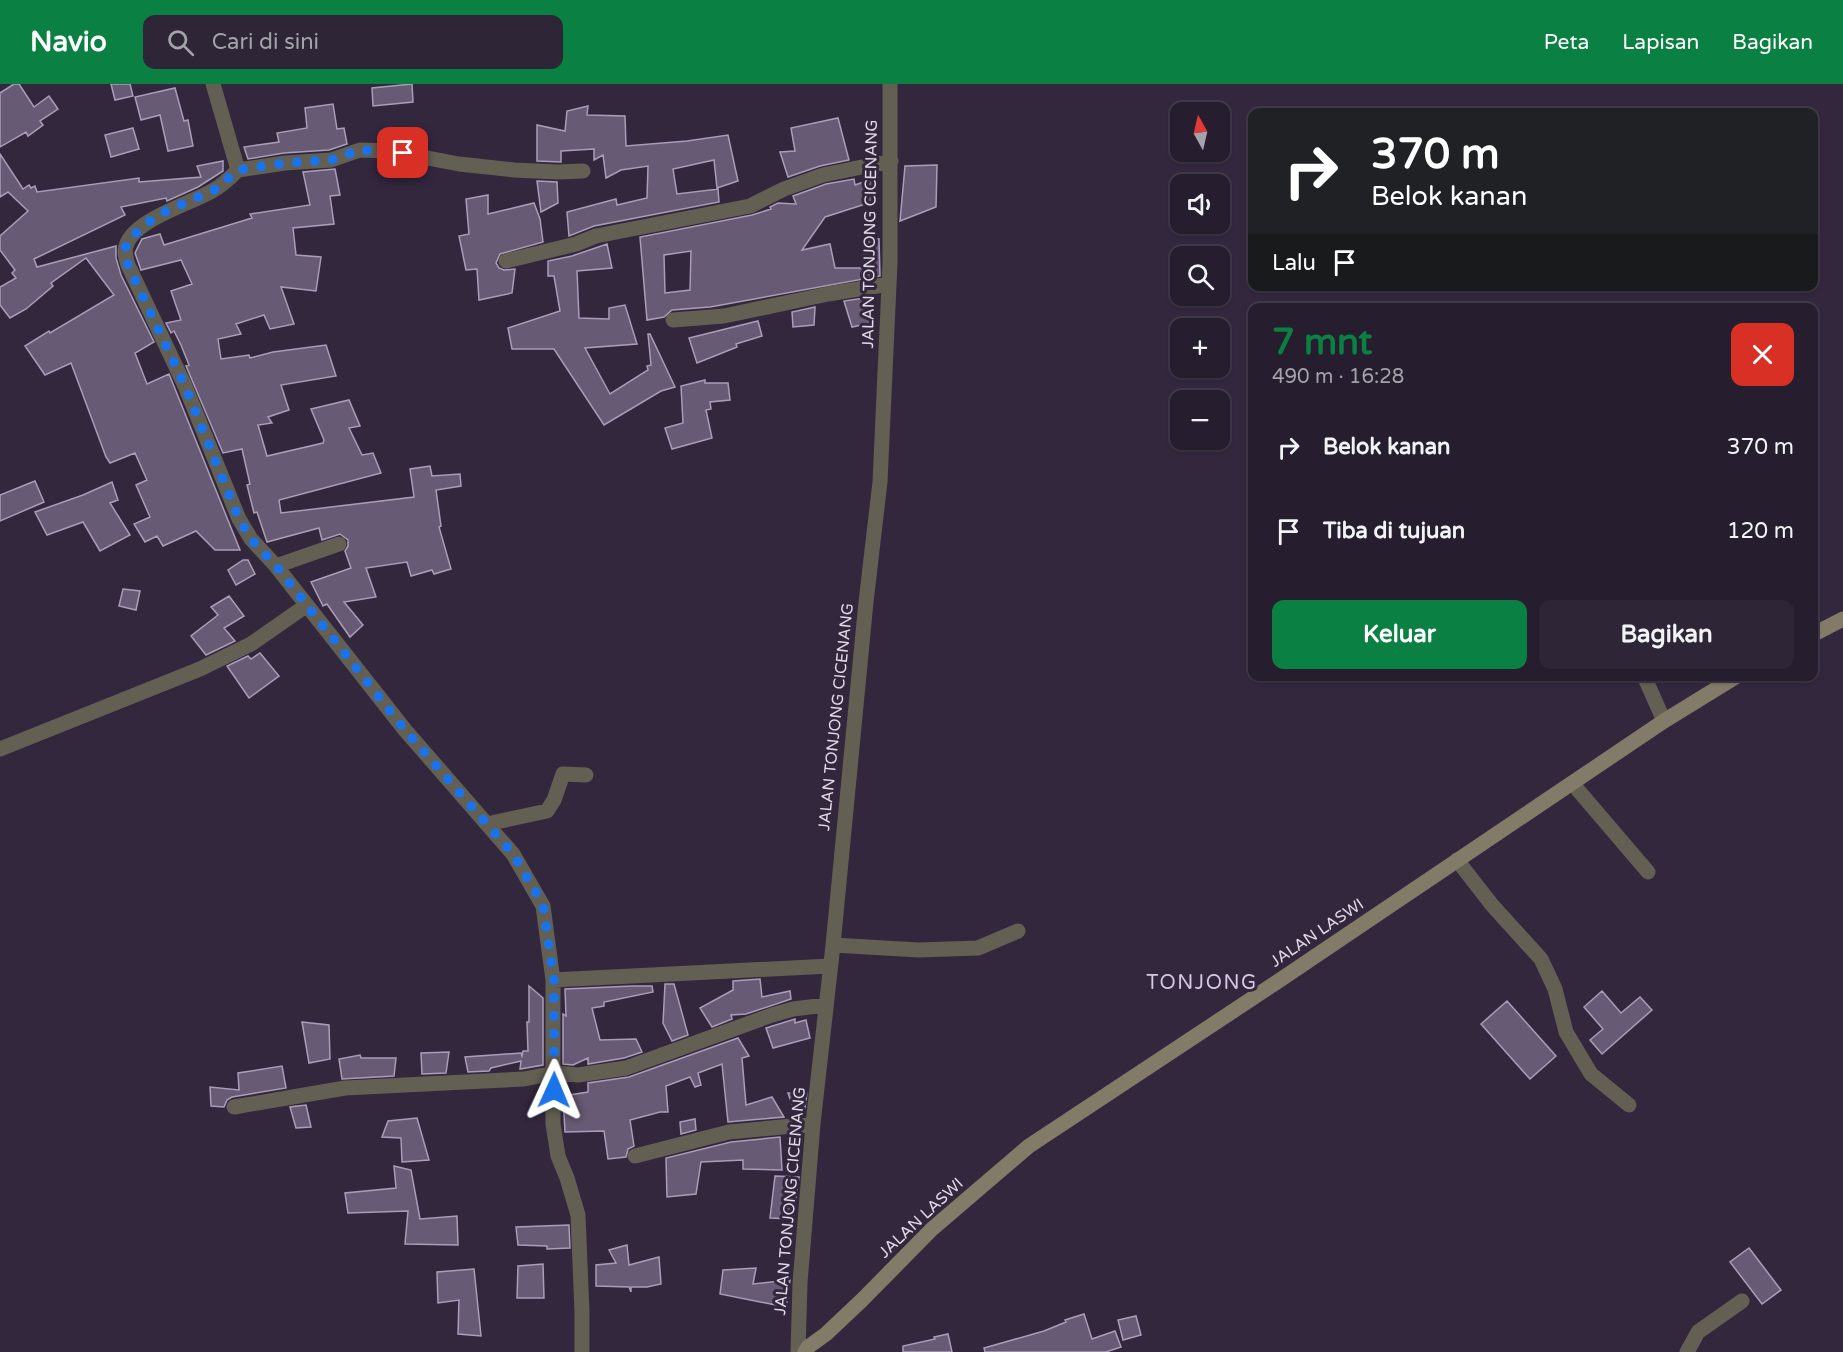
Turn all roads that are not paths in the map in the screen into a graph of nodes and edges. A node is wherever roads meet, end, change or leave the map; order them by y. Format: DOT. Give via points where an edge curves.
graph roads {
  1 [pos="213,84"];
  2 [pos="890,84"];
  3 [pos="891,161"];
  4 [pos="238,170"];
  5 [pos="583,171"];
  6 [pos="506,261"];
  7 [pos="889,284"];
  8 [pos="674,320"];
  9 [pos="339,544"];
  10 [pos="276,566"];
  11 [pos="307,605"];
  12 [pos="1843,619"];
  13 [pos="1818,632"];
  14 [pos="1646,681"];
  15 [pos="1729,681"];
  16 [pos="1664,721"];
  17 [pos="0,748"];
  18 [pos="586,776"];
  19 [pos="1572,783"];
  20 [pos="487,824"];
  21 [pos="1457,860"];
  22 [pos="1648,872"];
  23 [pos="1018,931"];
  24 [pos="833,945"];
  25 [pos="830,966"];
  26 [pos="554,980"];
  27 [pos="826,1005"];
  28 [pos="555,1073"];
  29 [pos="1629,1105"];
  30 [pos="234,1107"];
  31 [pos="813,1124"];
  32 [pos="635,1156"];
  33 [pos="1742,1301"];
  34 [pos="826,1334"];
  35 [pos="582,1352"];
  36 [pos="798,1352"];
  37 [pos="806,1352"];
  38 [pos="824,1352"];
  39 [pos="1687,1352"];
  1 -- 4 [label="street"];
  2 -- 3 [label="street, JALAN TONJONG CICENANG"];
  3 -- 6 [label="street" via="823,176 750,206 596,236"];
  3 -- 7 [label="street, JALAN TONJONG CICENANG"];
  4 -- 5 [label="street" via="331,160 360,150 392,151 514,170"];
  4 -- 10 [label="street" via="214,190 156,216 130,238 125,253 239,519"];
  7 -- 8 [label="street" via="701,319"];
  7 -- 24 [label="street, JALAN TONJONG CICENANG" via="880,482"];
  9 -- 10 [label="street"];
  10 -- 11 [label="street"];
  11 -- 17 [label="street" via="251,644 200,669"];
  11 -- 20 [label="street" via="405,730"];
  12 -- 13 [label="main road"];
  14 -- 16 [label="street"];
  15 -- 16 [label="main road, JALAN LASWI"];
  16 -- 19 [label="main road, JALAN LASWI"];
  18 -- 20 [label="street" via="563,774 547,811"];
  19 -- 21 [label="main road, JALAN LASWI"];
  19 -- 22 [label="street"];
  20 -- 26 [label="street" via="513,854 543,906"];
  21 -- 29 [label="street" via="1541,959 1555,989 1566,1032 1591,1074"];
  21 -- 34 [label="main road, JALAN LASWI" via="1029,1146 932,1229"];
  23 -- 24 [label="street" via="978,948 920,950"];
  24 -- 25 [label="street, JALAN TONJONG CICENANG"];
  25 -- 26 [label="street"];
  25 -- 27 [label="street, JALAN TONJONG CICENANG"];
  26 -- 28 [label="street"];
  27 -- 28 [label="street" via="772,1015 626,1068 578,1075"];
  27 -- 31 [label="street, JALAN TONJONG CICENANG"];
  28 -- 30 [label="street" via="345,1088"];
  28 -- 35 [label="street" via="553,1124 558,1156 578,1215"];
  31 -- 32 [label="street" via="729,1132"];
  31 -- 36 [label="street, JALAN TONJONG CICENANG"];
  33 -- 39 [label="street" via="1698,1332"];
  34 -- 37 [label="main road, JALAN LASWI"];
  34 -- 38 [label="main road"];
}
